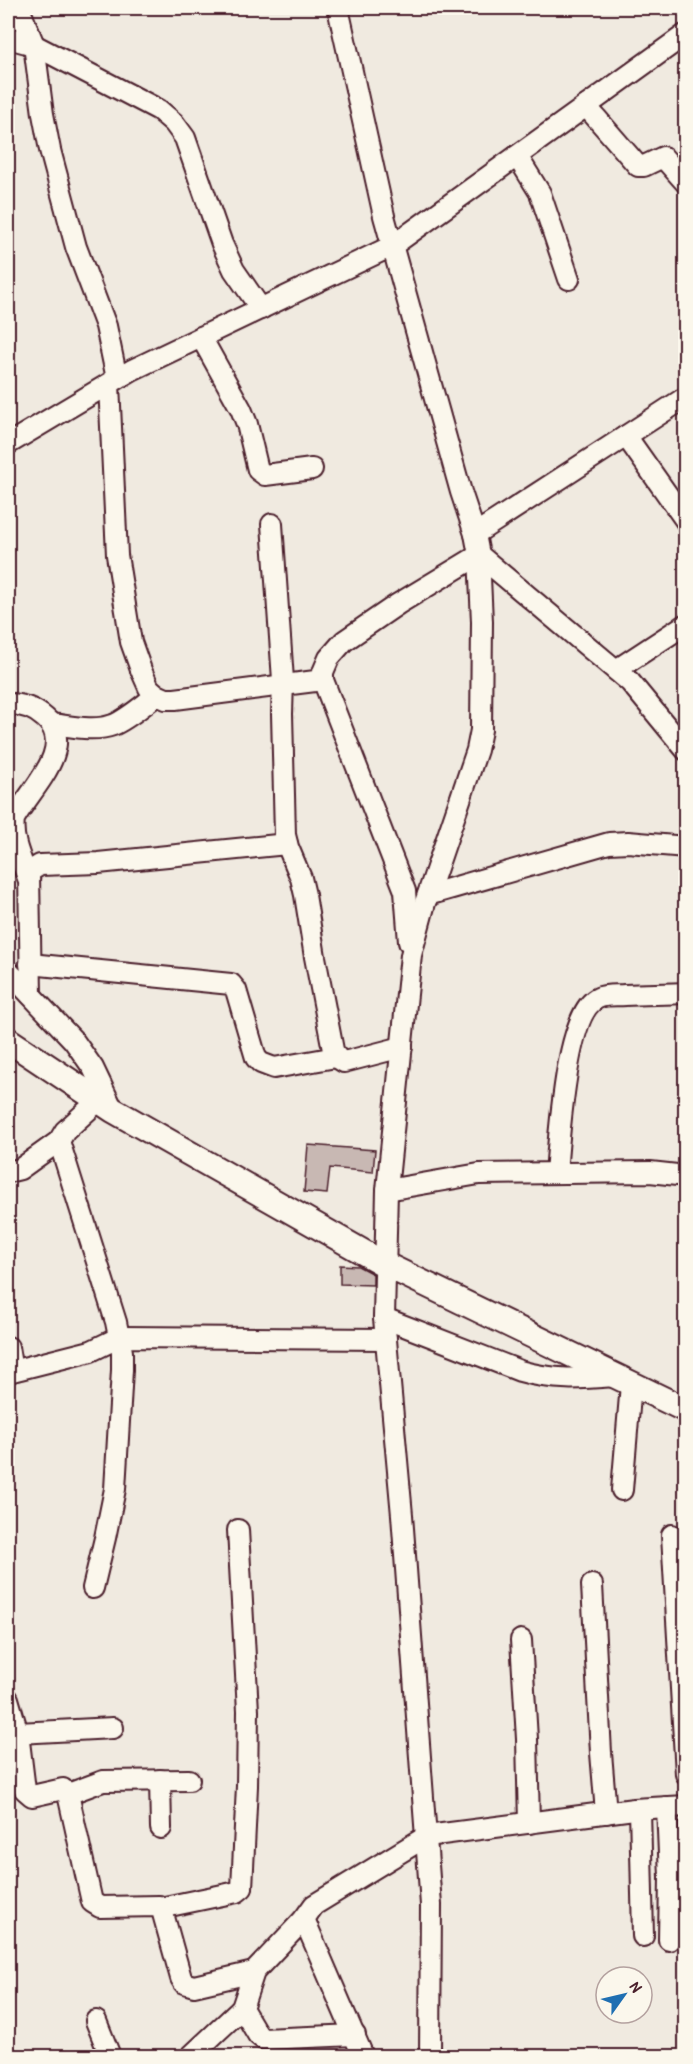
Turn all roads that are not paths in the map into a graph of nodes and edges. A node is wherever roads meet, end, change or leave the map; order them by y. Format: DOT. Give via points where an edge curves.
graph roads {
  1 [pos="19,8"];
  2 [pos="338,8"];
  3 [pos="686,33"];
  4 [pos="8,38"];
  5 [pos="34,45"];
  6 [pos="586,106"];
  7 [pos="517,156"];
  8 [pos="686,183"];
  9 [pos="392,246"];
  10 [pos="569,279"];
  11 [pos="261,309"];
  12 [pos="201,337"];
  13 [pos="113,381"];
  14 [pos="686,397"];
  15 [pos="626,436"];
  16 [pos="8,444"];
  17 [pos="312,469"];
  18 [pos="686,521"];
  19 [pos="272,524"];
  20 [pos="475,534"];
  21 [pos="479,555"];
  22 [pos="686,624"];
  23 [pos="616,670"];
  24 [pos="323,680"];
  25 [pos="283,685"];
  26 [pos="157,695"];
  27 [pos="8,704"];
  28 [pos="51,724"];
  29 [pos="686,750"];
  30 [pos="287,844"];
  31 [pos="686,847"];
  32 [pos="29,881"];
  33 [pos="428,895"];
  34 [pos="411,955"];
  35 [pos="30,964"];
  36 [pos="8,971"];
  37 [pos="686,993"];
  38 [pos="31,995"];
  39 [pos="8,1040"];
  40 [pos="402,1047"];
  41 [pos="336,1056"];
  42 [pos="106,1105"];
  43 [pos="59,1141"];
  44 [pos="8,1172"];
  45 [pos="556,1173"];
  46 [pos="686,1176"];
  47 [pos="387,1190"];
  48 [pos="384,1264"];
  49 [pos="384,1318"];
  50 [pos="120,1337"];
  51 [pos="386,1339"];
  52 [pos="8,1347"];
  53 [pos="10,1371"];
  54 [pos="623,1380"];
  55 [pos="686,1410"];
  56 [pos="622,1490"];
  57 [pos="238,1530"];
  58 [pos="672,1535"];
  59 [pos="592,1585"];
  60 [pos="93,1588"];
  61 [pos="521,1640"];
  62 [pos="11,1716"];
  63 [pos="113,1728"];
  64 [pos="686,1774"];
  65 [pos="160,1780"];
  66 [pos="189,1780"];
  67 [pos="68,1794"];
  68 [pos="676,1806"];
  69 [pos="640,1809"];
  70 [pos="606,1813"];
  71 [pos="529,1823"];
  72 [pos="161,1828"];
  73 [pos="427,1836"];
  74 [pos="160,1908"];
  75 [pos="304,1919"];
  76 [pos="643,1936"];
  77 [pos="669,1940"];
  78 [pos="254,1972"];
  79 [pos="242,2007"];
  80 [pos="96,2021"];
  81 [pos="355,2035"];
  82 [pos="110,2056"];
  83 [pos="191,2056"];
  84 [pos="363,2056"];
  85 [pos="430,2056"];
  1 -- 5 [label="street"];
  2 -- 9 [label="street"];
  3 -- 6 [label="street"];
  4 -- 5 [label="street"];
  5 -- 11 [label="street" via="159,110 174,123 185,138 234,270"];
  5 -- 13 [label="street" via="50,150 76,247 106,326"];
  6 -- 7 [label="street"];
  6 -- 8 [label="street" via="639,166 663,157"];
  7 -- 9 [label="street"];
  7 -- 10 [label="street" via="540,193"];
  9 -- 11 [label="street"];
  9 -- 20 [label="street"];
  11 -- 12 [label="street"];
  12 -- 13 [label="street"];
  12 -- 17 [label="street" via="242,409 258,470 265,476"];
  13 -- 16 [label="street"];
  13 -- 26 [label="street" via="117,555 131,642 149,688"];
  14 -- 15 [label="street"];
  15 -- 18 [label="street"];
  15 -- 20 [label="street"];
  19 -- 25 [label="street"];
  20 -- 21 [label="street"];
  21 -- 23 [label="street"];
  21 -- 24 [label="street" via="344,641 330,658"];
  21 -- 33 [label="street" via="481,730"];
  22 -- 23 [label="street"];
  23 -- 29 [label="street"];
  24 -- 25 [label="street"];
  24 -- 34 [label="street" via="405,891"];
  25 -- 26 [label="street" via="175,699"];
  25 -- 30 [label="street"];
  26 -- 28 [label="street" via="106,727"];
  27 -- 28 [label="street" via="27,706"];
  28 -- 32 [label="street" via="57,749 50,766 18,811 13,828"];
  30 -- 32 [label="street" via="40,865 29,874"];
  30 -- 41 [label="street" via="306,895"];
  31 -- 33 [label="street" via="609,843"];
  32 -- 35 [label="street"];
  33 -- 34 [label="street"];
  34 -- 40 [label="street"];
  35 -- 38 [label="street"];
  35 -- 41 [label="street" via="226,982 236,990 256,1058 261,1063 274,1068"];
  36 -- 38 [label="street"];
  37 -- 45 [label="street" via="600,996 588,1005 568,1064"];
  38 -- 42 [label="street" via="93,1068"];
  39 -- 42 [label="main road"];
  40 -- 41 [label="street" via="344,1062"];
  40 -- 47 [label="street"];
  42 -- 43 [label="street" via="65,1131"];
  42 -- 48 [label="main road"];
  43 -- 44 [label="street" via="20,1169"];
  43 -- 50 [label="street"];
  45 -- 46 [label="street" via="650,1172"];
  45 -- 47 [label="street" via="479,1174"];
  47 -- 48 [label="street"];
  48 -- 49 [label="street"];
  48 -- 54 [label="main road"];
  49 -- 51 [label="street"];
  49 -- 54 [label="street" via="542,1377"];
  50 -- 51 [label="street"];
  50 -- 53 [label="street" via="91,1351"];
  50 -- 60 [label="street" via="122,1370 115,1489"];
  51 -- 73 [label="street"];
  52 -- 53 [label="street"];
  54 -- 55 [label="main road"];
  54 -- 56 [label="street"];
  57 -- 74 [label="street" via="248,1711 242,1888"];
  58 -- 64 [label="street"];
  59 -- 70 [label="street"];
  61 -- 71 [label="street"];
  62 -- 63 [label="street"];
  62 -- 67 [label="street" via="25,1790 32,1796 63,1790"];
  65 -- 66 [label="street"];
  65 -- 67 [label="street" via="102,1781"];
  65 -- 72 [label="street"];
  67 -- 74 [label="street" via="92,1902 100,1907"];
  68 -- 69 [label="street"];
  68 -- 77 [label="street"];
  69 -- 70 [label="street"];
  69 -- 76 [label="street"];
  70 -- 71 [label="street"];
  71 -- 73 [label="street"];
  73 -- 75 [label="street" via="314,1905"];
  73 -- 85 [label="street" via="431,1905"];
  74 -- 78 [label="street" via="184,1983 194,1986"];
  75 -- 78 [label="street"];
  75 -- 81 [label="street"];
  78 -- 79 [label="street"];
  79 -- 81 [label="street" via="263,2039"];
  79 -- 83 [label="street"];
  80 -- 82 [label="street"];
  81 -- 84 [label="street"];
}
